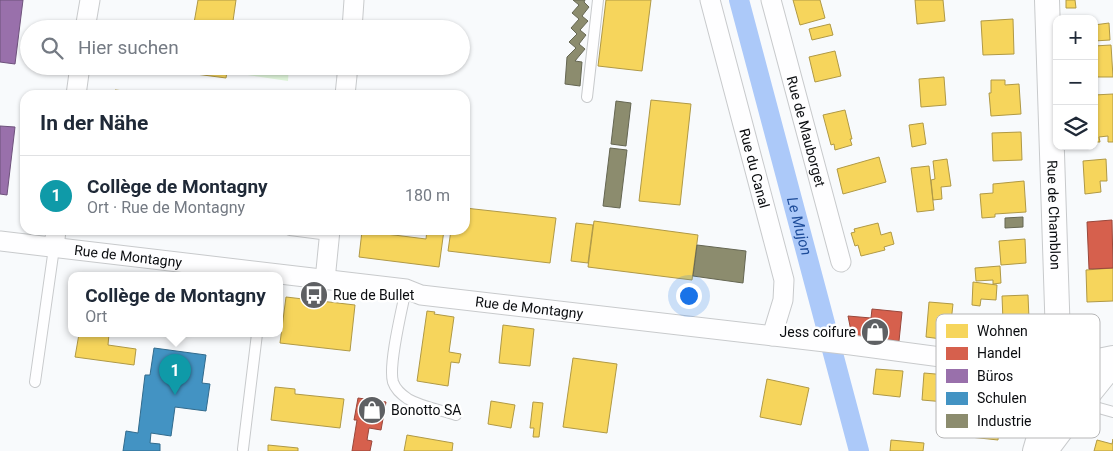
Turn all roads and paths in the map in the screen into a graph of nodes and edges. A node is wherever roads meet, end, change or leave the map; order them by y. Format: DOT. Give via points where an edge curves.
graph roads {
  1 [pos="90,0"];
  2 [pos="354,0"];
  3 [pos="598,0"];
  4 [pos="710,0"];
  5 [pos="771,0"];
  6 [pos="1047,0"];
  7 [pos="87,20"];
  8 [pos="353,20"];
  9 [pos="79,75"];
  10 [pos="347,75"];
  11 [pos="77,90"];
  12 [pos="346,90"];
  13 [pos="586,97"];
  14 [pos="330,235"];
  15 [pos="55,239"];
  16 [pos="0,242"];
  17 [pos="841,262"];
  18 [pos="247,272"];
  19 [pos="283,277"];
  20 [pos="325,280"];
  21 [pos="406,289"];
  22 [pos="1058,314"];
  23 [pos="772,336"];
  24 [pos="257,337"];
  25 [pos="936,356"];
  26 [pos="1113,358"];
  27 [pos="1100,361"];
  28 [pos="1113,362"];
  29 [pos="1100,378"];
  30 [pos="36,382"];
  31 [pos="1100,408"];
  32 [pos="1113,412"];
  33 [pos="456,415"];
  34 [pos="1039,438"];
  35 [pos="1054,438"];
  36 [pos="243,449"];
  37 [pos="1035,451"];
  38 [pos="1044,451"];
  1 -- 7 [label="street"];
  2 -- 8 [label="street"];
  3 -- 13 [label="lane"];
  4 -- 23 [label="street, Rue du Canal" via="784,280 783,300"];
  5 -- 17 [label="street, Rue de Mauborget"];
  6 -- 22 [label="street, Rue de Chamblon"];
  9 -- 11 [label="street"];
  10 -- 12 [label="street"];
  14 -- 20 [label="street"];
  15 -- 16 [label="street, Rue de Montagny"];
  15 -- 18 [label="street, Rue de Montagny"];
  15 -- 30 [label="lane"];
  19 -- 20 [label="street, Rue de Montagny"];
  20 -- 21 [label="street, Rue de Montagny"];
  21 -- 23 [label="street, Rue de Montagny" via="421,295"];
  21 -- 33 [label="lane" via="392,369 393,383 408,399"];
  23 -- 25 [label="street, Rue de Montagny"];
  24 -- 36 [label="lane"];
  26 -- 27 [label="street"];
  28 -- 29 [label="main road"];
  31 -- 32 [label="lane"];
  34 -- 37 [label="street, Rue de Chamblon"];
  35 -- 38 [label="main road"];
}
